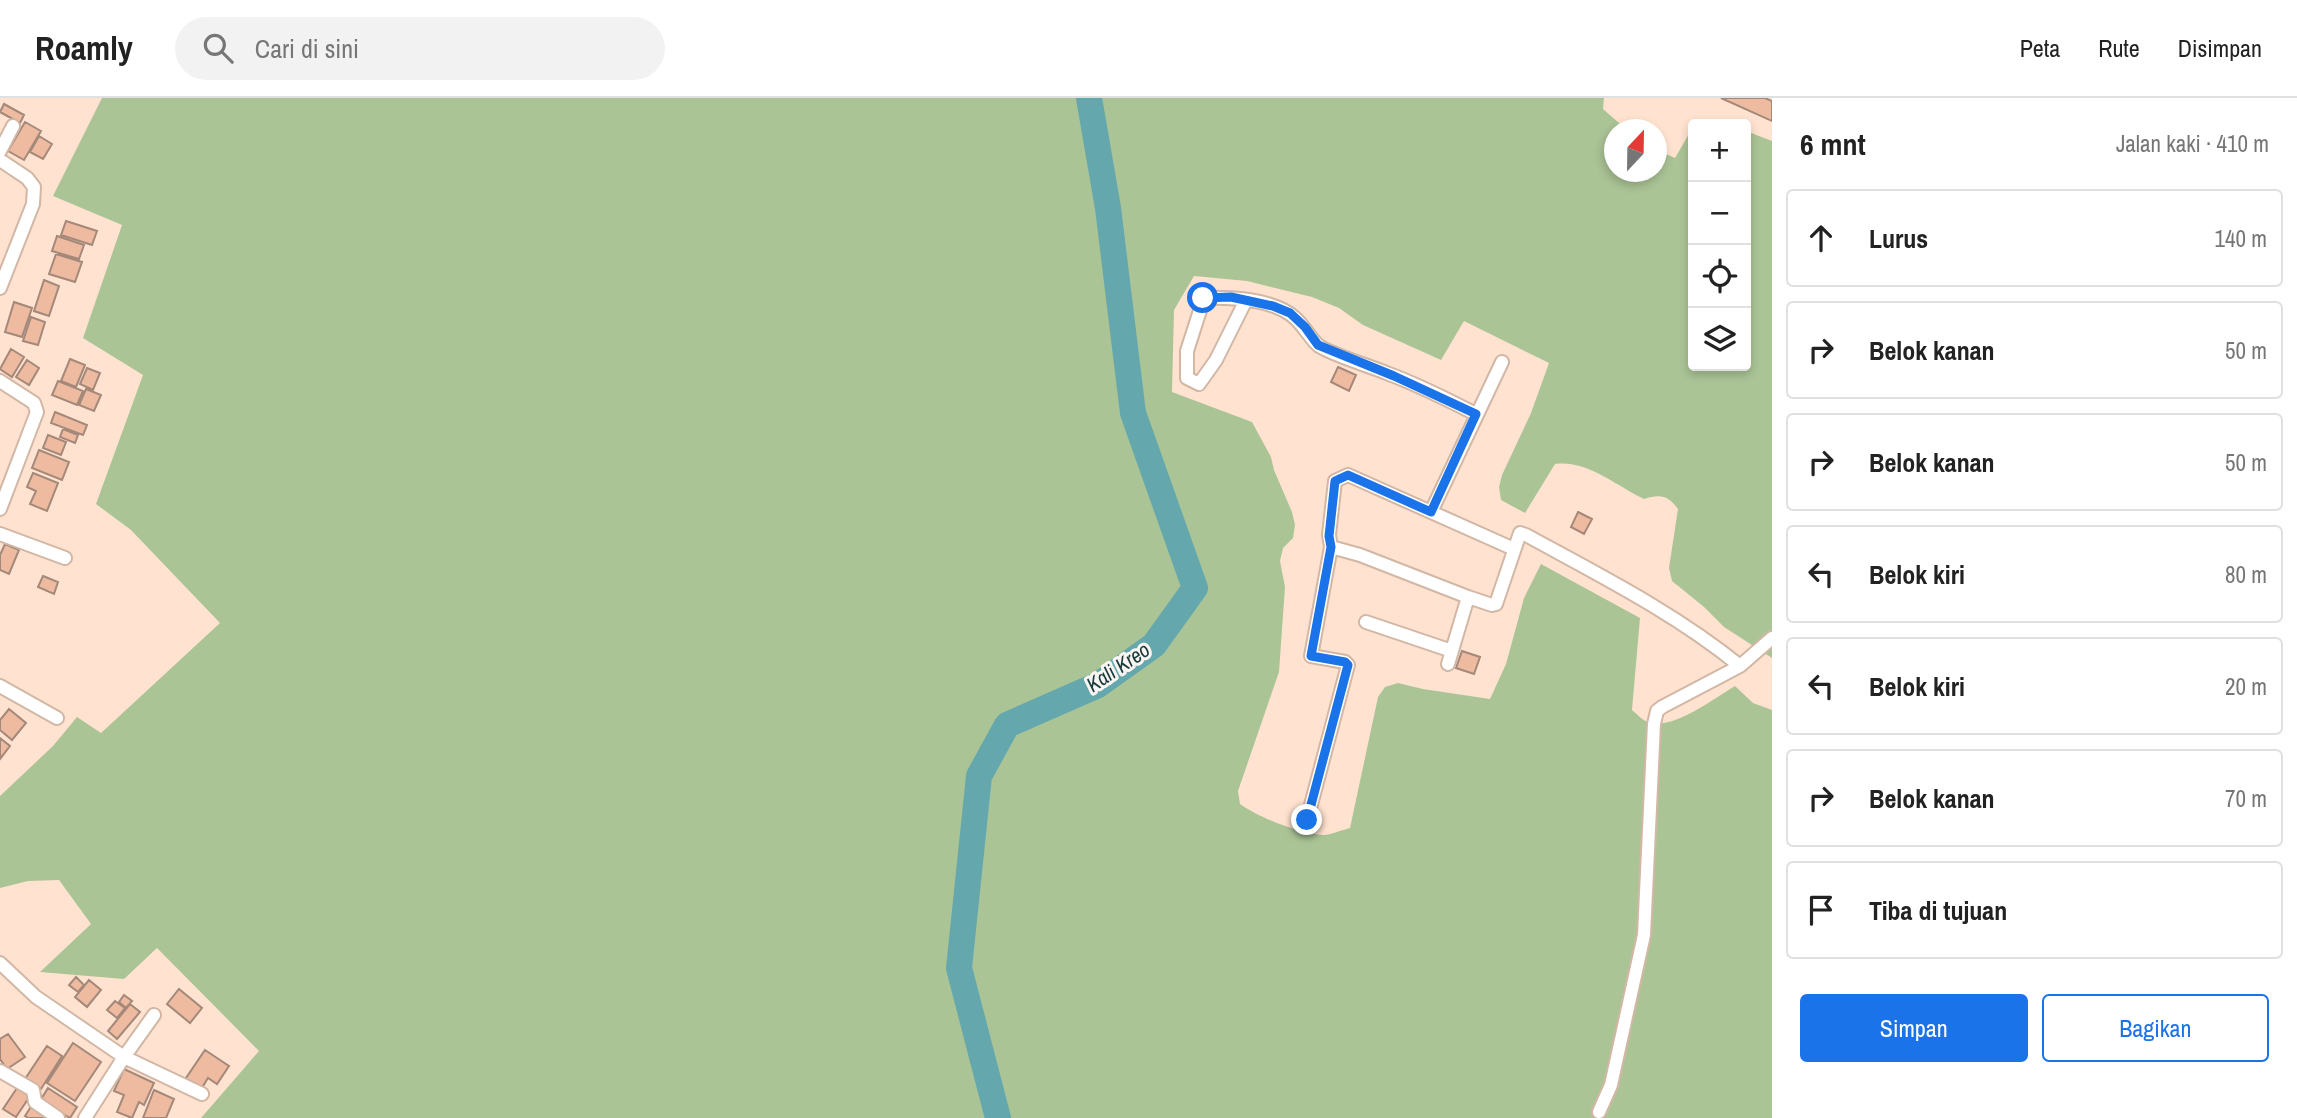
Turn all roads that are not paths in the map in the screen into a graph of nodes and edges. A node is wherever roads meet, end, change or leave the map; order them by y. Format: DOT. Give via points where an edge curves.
graph roads {
  1 [pos="13,126"];
  2 [pos="0,151"];
  3 [pos="0,160"];
  4 [pos="0,288"];
  5 [pos="1246,300"];
  6 [pos="1503,362"];
  7 [pos="0,381"];
  8 [pos="1476,414"];
  9 [pos="0,509"];
  10 [pos="1431,512"];
  11 [pos="0,534"];
  12 [pos="1331,547"];
  13 [pos="1514,549"];
  14 [pos="65,558"];
  15 [pos="1468,597"];
  16 [pos="1366,622"];
  17 [pos="1772,638"];
  18 [pos="1741,666"];
  19 [pos="0,686"];
  20 [pos="57,718"];
  21 [pos="1307,820"];
  22 [pos="0,963"];
  23 [pos="154,1015"];
  24 [pos="124,1057"];
  25 [pos="0,1071"];
  26 [pos="202,1094"];
  27 [pos="1599,1112"];
  28 [pos="58,1118"];
  29 [pos="85,1118"];
  1 -- 2 [label="street"];
  3 -- 4 [label="street" via="34,187 33,204"];
  5 -- 5 [label="street" via="1210,371 1199,384 1187,378 1187,351 1203,298"];
  5 -- 8 [label="street" via="1290,313 1318,345"];
  6 -- 8 [label="street"];
  7 -- 9 [label="street" via="34,403 37,412"];
  8 -- 10 [label="street"];
  10 -- 12 [label="street" via="1348,475 1335,481"];
  10 -- 13 [label="street"];
  11 -- 14 [label="street"];
  12 -- 15 [label="street"];
  12 -- 21 [label="street" via="1311,656 1348,665"];
  13 -- 15 [label="street" via="1496,604"];
  13 -- 18 [label="street" via="1520,533 1527,534 1653,605"];
  15 -- 16 [label="street" via="1450,658"];
  17 -- 18 [label="street"];
  18 -- 27 [label="street" via="1657,711 1644,935 1611,1085"];
  19 -- 20 [label="street"];
  22 -- 24 [label="street" via="36,997"];
  23 -- 24 [label="street"];
  24 -- 26 [label="street"];
  24 -- 29 [label="street"];
  25 -- 28 [label="street" via="33,1090 36,1102"];
}
